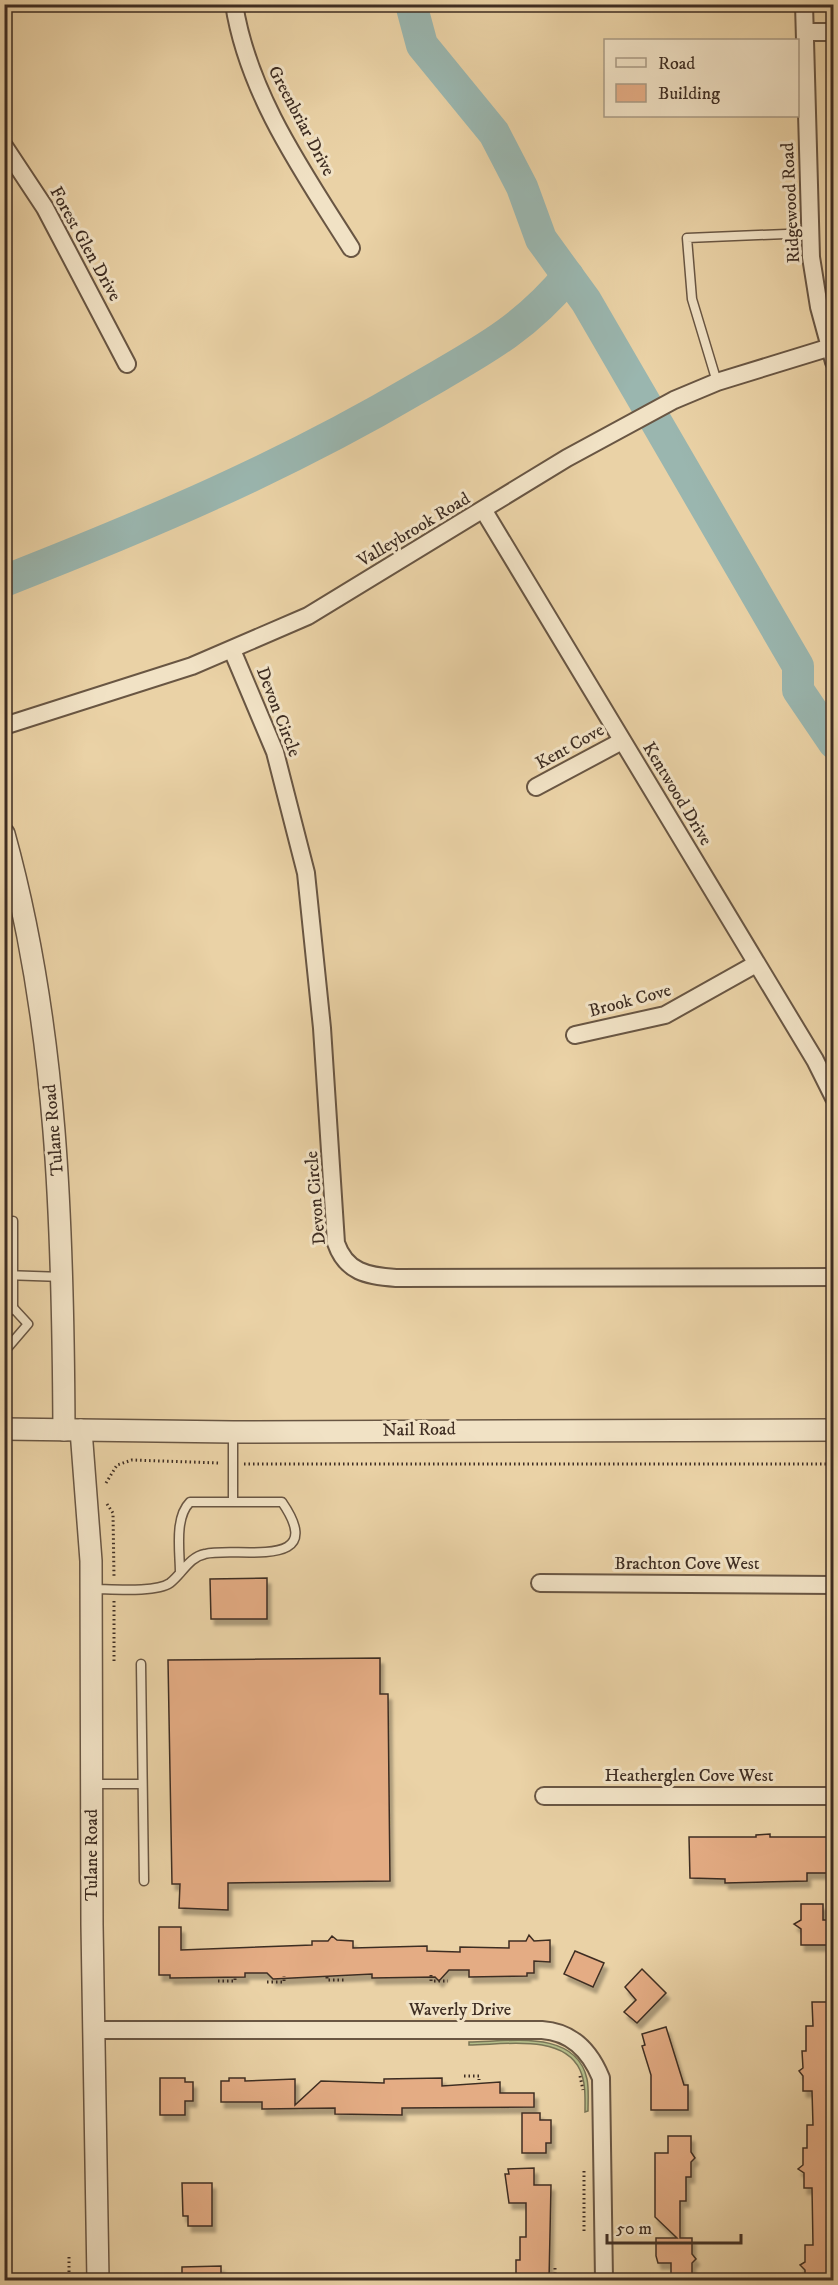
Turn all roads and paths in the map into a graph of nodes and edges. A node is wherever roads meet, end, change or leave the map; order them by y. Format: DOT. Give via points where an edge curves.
graph roads {
  1 [pos="234,4"];
  2 [pos="804,4"];
  3 [pos="805,32"];
  4 [pos="834,32"];
  5 [pos="4,146"];
  6 [pos="810,233"];
  7 [pos="351,248"];
  8 [pos="832,352"];
  9 [pos="127,364"];
  10 [pos="717,382"];
  11 [pos="484,511"];
  12 [pos="232,650"];
  13 [pos="4,726"];
  14 [pos="622,741"];
  15 [pos="536,787"];
  16 [pos="4,834"];
  17 [pos="756,964"];
  18 [pos="575,1035"];
  19 [pos="834,1098"];
  20 [pos="14,1221"];
  21 [pos="9,1275"];
  22 [pos="63,1277"];
  23 [pos="834,1278"];
  24 [pos="4,1298"];
  25 [pos="13,1307"];
  26 [pos="6,1315"];
  27 [pos="4,1352"];
  28 [pos="4,1429"];
  29 [pos="73,1430"];
  30 [pos="834,1430"];
  31 [pos="233,1432"];
  32 [pos="233,1464"];
  33 [pos="834,1464"];
  34 [pos="105,1486"];
  35 [pos="105,1496"];
  36 [pos="233,1500"];
  37 [pos="180,1574"];
  38 [pos="540,1583"];
  39 [pos="834,1585"];
  40 [pos="92,1589"];
  41 [pos="114,1589"];
  42 [pos="114,1662"];
  43 [pos="141,1664"];
  44 [pos="92,1784"];
  45 [pos="142,1784"];
  46 [pos="544,1796"];
  47 [pos="834,1796"];
  48 [pos="144,1881"];
  49 [pos="431,1975"];
  50 [pos="284,1976"];
  51 [pos="235,1977"];
  52 [pos="327,1977"];
  53 [pos="344,1980"];
  54 [pos="218,1981"];
  55 [pos="448,1981"];
  56 [pos="267,1982"];
  57 [pos="93,2030"];
  58 [pos="578,2070"];
  59 [pos="464,2076"];
  60 [pos="479,2080"];
  61 [pos="583,2100"];
  62 [pos="584,2164"];
  63 [pos="585,2235"];
  64 [pos="69,2257"];
  65 [pos="555,2268"];
  66 [pos="69,2280"];
  67 [pos="98,2280"];
  68 [pos="555,2280"];
  69 [pos="604,2280"];
  1 -- 7 [label="street, Greenbriar Drive" via="246,58 263,100"];
  2 -- 3 [label="street, Ridgewood Road"];
  3 -- 4 [label="street"];
  3 -- 6 [label="street, Ridgewood Road"];
  5 -- 9 [label="street, Forest Glen Drive" via="45,208"];
  6 -- 8 [label="street, Ridgewood Road" via="811,257"];
  6 -- 10 [label="lane" via="687,238 692,299"];
  8 -- 10 [label="street, Valleybrook Road"];
  10 -- 11 [label="street, Valleybrook Road" via="612,433"];
  11 -- 12 [label="street, Valleybrook Road" via="308,616"];
  11 -- 14 [label="street, Kentwood Drive"];
  12 -- 13 [label="street, Valleybrook Road"];
  12 -- 23 [label="street, Devon Circle" via="275,752 306,873 322,1028 336,1243 349,1266 365,1274 396,1278"];
  14 -- 15 [label="street, Kent Cove"];
  14 -- 17 [label="street, Kentwood Drive"];
  16 -- 22 [label="street, Tulane Road" via="37,990 49,1072"];
  17 -- 18 [label="street, Brook Cove" via="665,1015"];
  17 -- 19 [label="street, Kentwood Drive"];
  20 -- 21 [label="lane"];
  21 -- 22 [label="lane"];
  21 -- 25 [label="lane"];
  22 -- 29 [label="street, Tulane Road"];
  24 -- 25 [label="lane"];
  25 -- 26 [label="lane"];
  25 -- 27 [label="lane" via="28,1324"];
  28 -- 29 [label="street, Nail Road"];
  29 -- 31 [label="street, Nail Road"];
  29 -- 40 [label="street, Tulane Road"];
  30 -- 31 [label="street, Nail Road"];
  31 -- 32 [label="lane"];
  32 -- 33 [label="path"];
  32 -- 34 [label="path" via="132,1460 117,1465"];
  32 -- 36 [label="lane"];
  35 -- 41 [label="path" via="113,1513"];
  36 -- 37 [label="lane" via="190,1502 183,1509"];
  36 -- 37 [label="lane" via="282,1502 292,1517 295,1534 289,1545 274,1553 204,1554 189,1562"];
  37 -- 41 [label="lane" via="168,1585"];
  38 -- 39 [label="street, Brachton Cove West"];
  40 -- 41 [label="lane"];
  40 -- 44 [label="street, Tulane Road"];
  41 -- 42 [label="path"];
  43 -- 45 [label="lane"];
  44 -- 45 [label="lane"];
  44 -- 57 [label="street, Tulane Road"];
  45 -- 48 [label="lane"];
  46 -- 47 [label="street, Heatherglen Cove West"];
  49 -- 55 [label="path" via="431,1981"];
  50 -- 56 [label="path" via="284,1982"];
  51 -- 54 [label="path" via="235,1981"];
  52 -- 53 [label="path"];
  57 -- 67 [label="street, Tulane Road"];
  57 -- 69 [label="street, Waverly Drive" via="542,2030 568,2037 589,2054 601,2078"];
  58 -- 61 [label="path"];
  59 -- 60 [label="path" via="479,2076"];
  62 -- 63 [label="path"];
  64 -- 66 [label="path"];
  65 -- 68 [label="path"];
}
